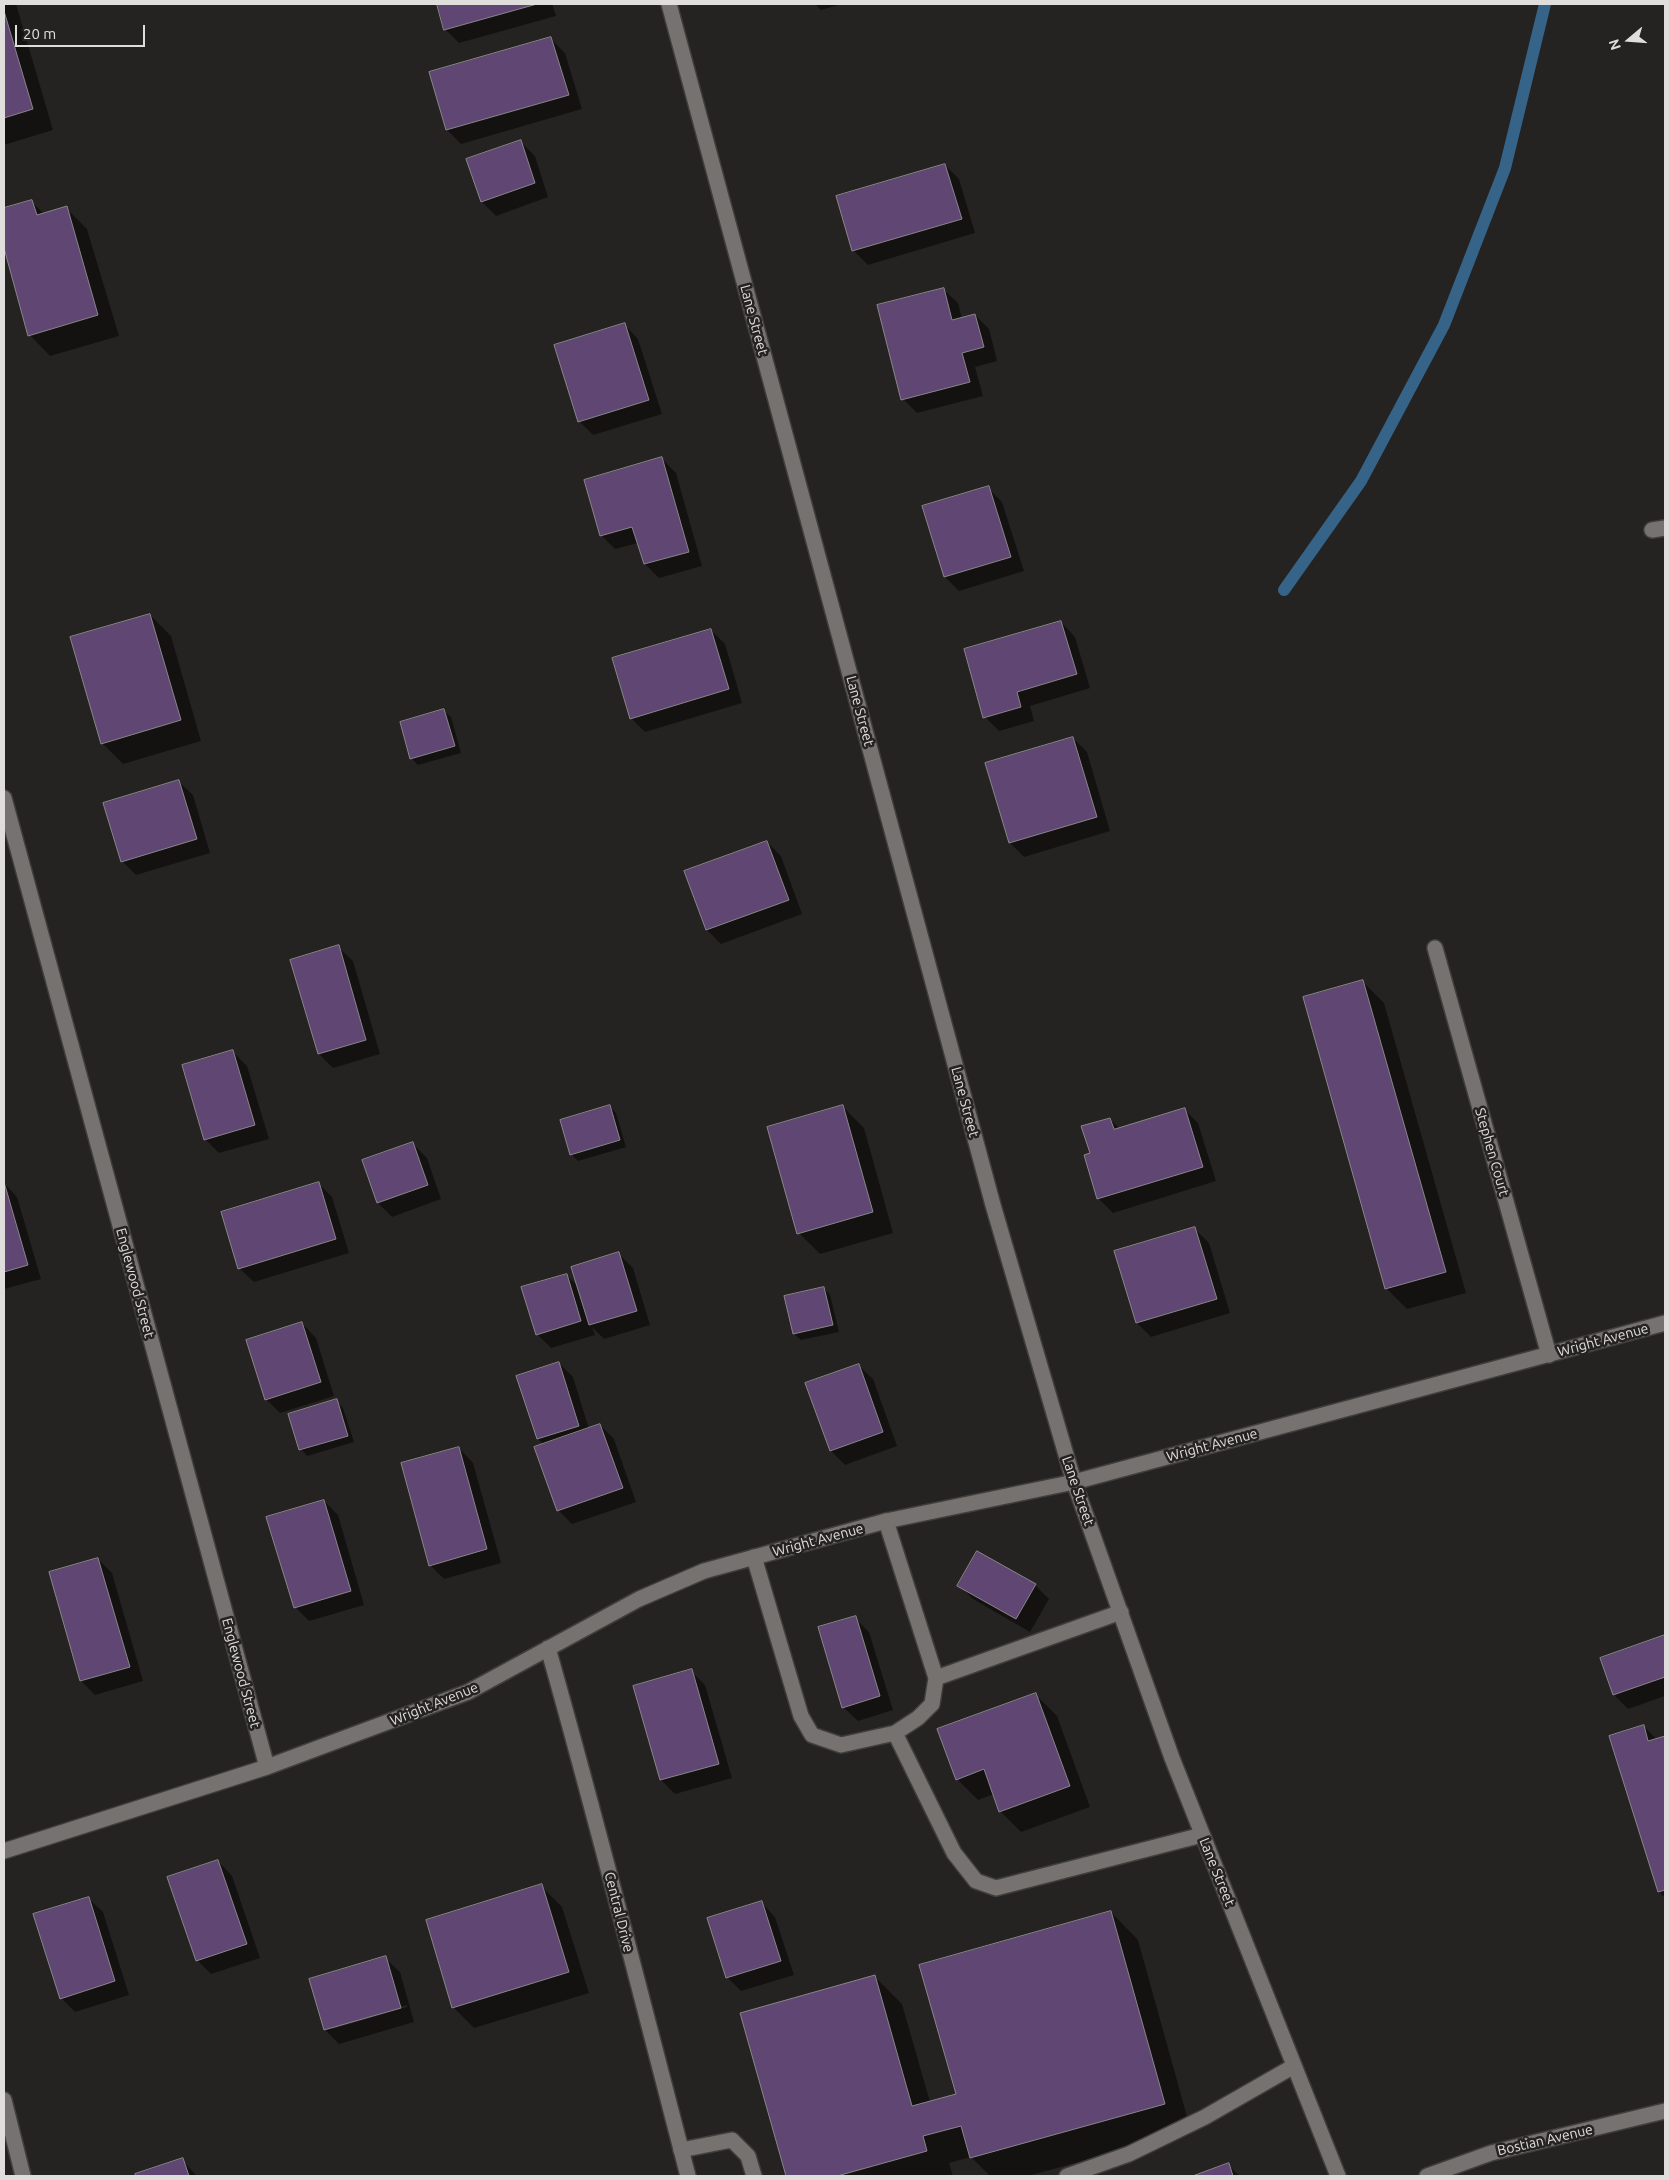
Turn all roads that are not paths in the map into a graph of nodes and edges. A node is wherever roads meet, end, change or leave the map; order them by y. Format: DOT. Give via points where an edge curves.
graph roads {
  1 [pos="669,4"];
  2 [pos="4,798"];
  3 [pos="1435,948"];
  4 [pos="1665,1323"];
  5 [pos="1549,1355"];
  6 [pos="1074,1482"];
  7 [pos="886,1521"];
  8 [pos="754,1557"];
  9 [pos="1121,1612"];
  10 [pos="548,1648"];
  11 [pos="936,1678"];
  12 [pos="894,1733"];
  13 [pos="267,1767"];
  14 [pos="1202,1835"];
  15 [pos="4,1851"];
  16 [pos="1294,2066"];
  17 [pos="4,2100"];
  18 [pos="1665,2111"];
  19 [pos="681,2150"];
  20 [pos="23,2176"];
  21 [pos="688,2176"];
  22 [pos="754,2176"];
  23 [pos="1066,2176"];
  24 [pos="1338,2176"];
  25 [pos="1428,2176"];
  1 -- 6 [label="street, Lane Street" via="990,1195"];
  2 -- 13 [label="street, Englewood Street"];
  3 -- 5 [label="street, Stephen Court"];
  4 -- 5 [label="street, Wright Avenue"];
  5 -- 6 [label="street, Wright Avenue"];
  6 -- 7 [label="street, Wright Avenue"];
  6 -- 9 [label="street, Lane Street"];
  7 -- 8 [label="street, Wright Avenue"];
  7 -- 11 [label="street"];
  8 -- 10 [label="street, Wright Avenue" via="704,1571 647,1595"];
  8 -- 12 [label="street" via="801,1716 812,1735 841,1745"];
  9 -- 11 [label="street"];
  9 -- 14 [label="street, Lane Street"];
  10 -- 13 [label="street, Wright Avenue" via="468,1692"];
  10 -- 19 [label="street, Central Drive" via="599,1829 624,1939"];
  11 -- 12 [label="street" via="932,1704 918,1718"];
  12 -- 14 [label="street" via="954,1854 976,1881 996,1888"];
  13 -- 15 [label="street, Wright Avenue"];
  14 -- 16 [label="street, Lane Street"];
  16 -- 23 [label="street" via="1205,2118 1129,2154"];
  16 -- 24 [label="street, Lane Street"];
  17 -- 20 [label="street"];
  18 -- 25 [label="street, Bostian Avenue" via="1491,2152"];
  19 -- 21 [label="street, Central Drive"];
  19 -- 22 [label="street" via="732,2140 748,2156"];
}
